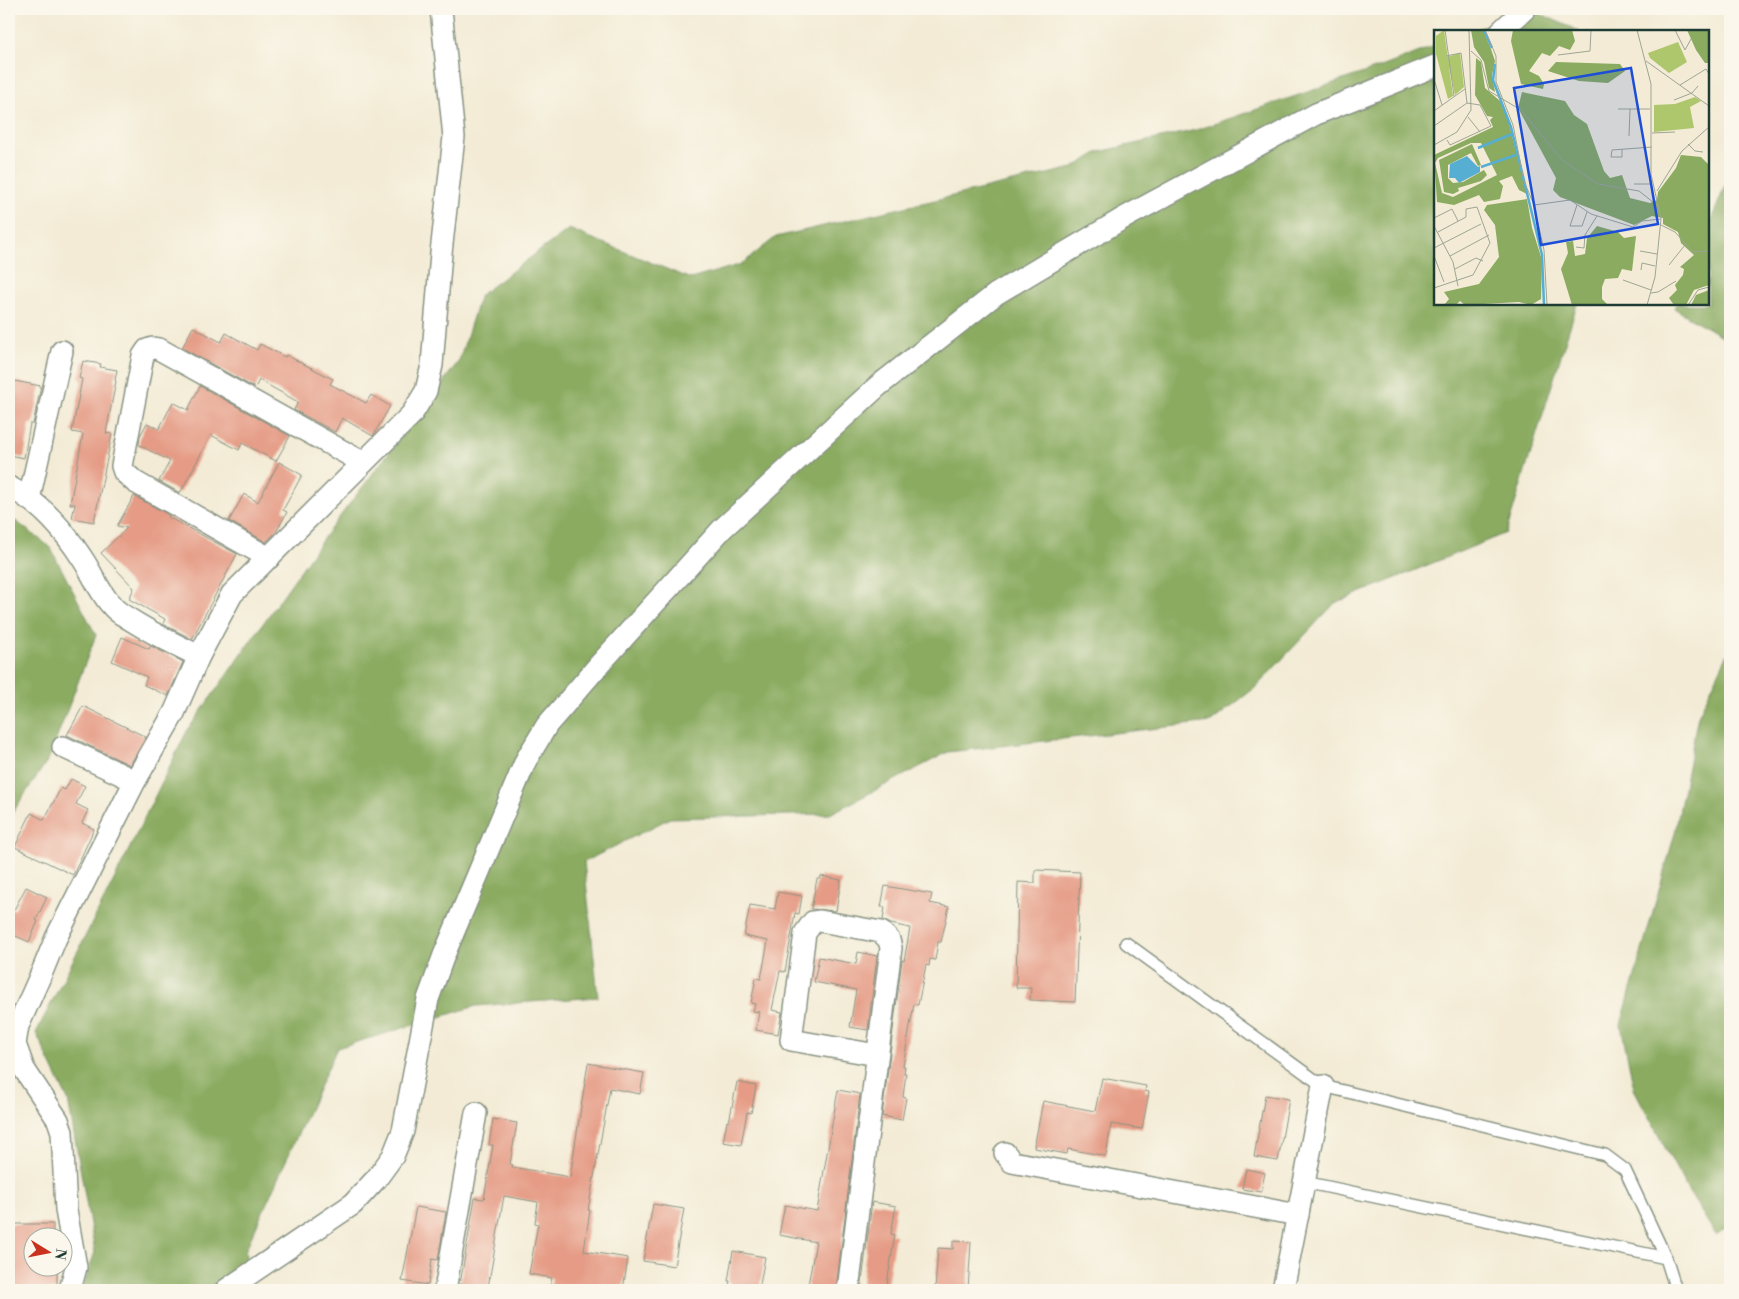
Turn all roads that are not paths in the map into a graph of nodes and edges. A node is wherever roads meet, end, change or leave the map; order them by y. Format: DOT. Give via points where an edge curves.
graph roads {
  1 [pos="441,9"];
  2 [pos="1525,9"];
  3 [pos="1502,30"];
  4 [pos="1434,66"];
  5 [pos="62,351"];
  6 [pos="362,462"];
  7 [pos="9,487"];
  8 [pos="29,499"];
  9 [pos="270,558"];
  10 [pos="200,656"];
  11 [pos="63,747"];
  12 [pos="135,781"];
  13 [pos="1126,944"];
  14 [pos="877,1055"];
  15 [pos="1323,1086"];
  16 [pos="476,1113"];
  17 [pos="1005,1152"];
  18 [pos="1304,1182"];
  19 [pos="1298,1215"];
  20 [pos="1666,1258"];
  21 [pos="70,1290"];
  22 [pos="226,1290"];
  23 [pos="445,1290"];
  24 [pos="848,1290"];
  25 [pos="1283,1290"];
  26 [pos="1676,1290"];
  1 -- 6 [label="street" via="454,137 432,366 426,391 412,414"];
  2 -- 3 [label="street"];
  4 -- 22 [label="street" via="1316,114 1122,218 996,294 878,386 722,528 547,725 526,760 428,999 403,1131 392,1156 353,1204"];
  5 -- 8 [label="street"];
  6 -- 9 [label="street"];
  6 -- 9 [label="street" via="159,349 147,350 141,365 122,466 124,472 135,482"];
  7 -- 8 [label="street"];
  8 -- 10 [label="street" via="61,530 114,609 154,635"];
  9 -- 10 [label="street" via="232,594"];
  10 -- 12 [label="street" via="174,713"];
  11 -- 12 [label="street"];
  12 -- 21 [label="street" via="56,938 18,1026 16,1044 24,1069 58,1120 62,1132 66,1210 76,1267"];
  13 -- 15 [label="lane"];
  14 -- 14 [label="street" via="890,940 881,932 813,922 805,933 791,1040"];
  14 -- 24 [label="street"];
  15 -- 18 [label="street"];
  15 -- 20 [label="lane" via="1605,1155 1625,1170"];
  16 -- 23 [label="street"];
  17 -- 19 [label="street" via="1012,1162"];
  18 -- 19 [label="street"];
  18 -- 20 [label="lane"];
  19 -- 25 [label="street"];
  20 -- 26 [label="lane"];
}
